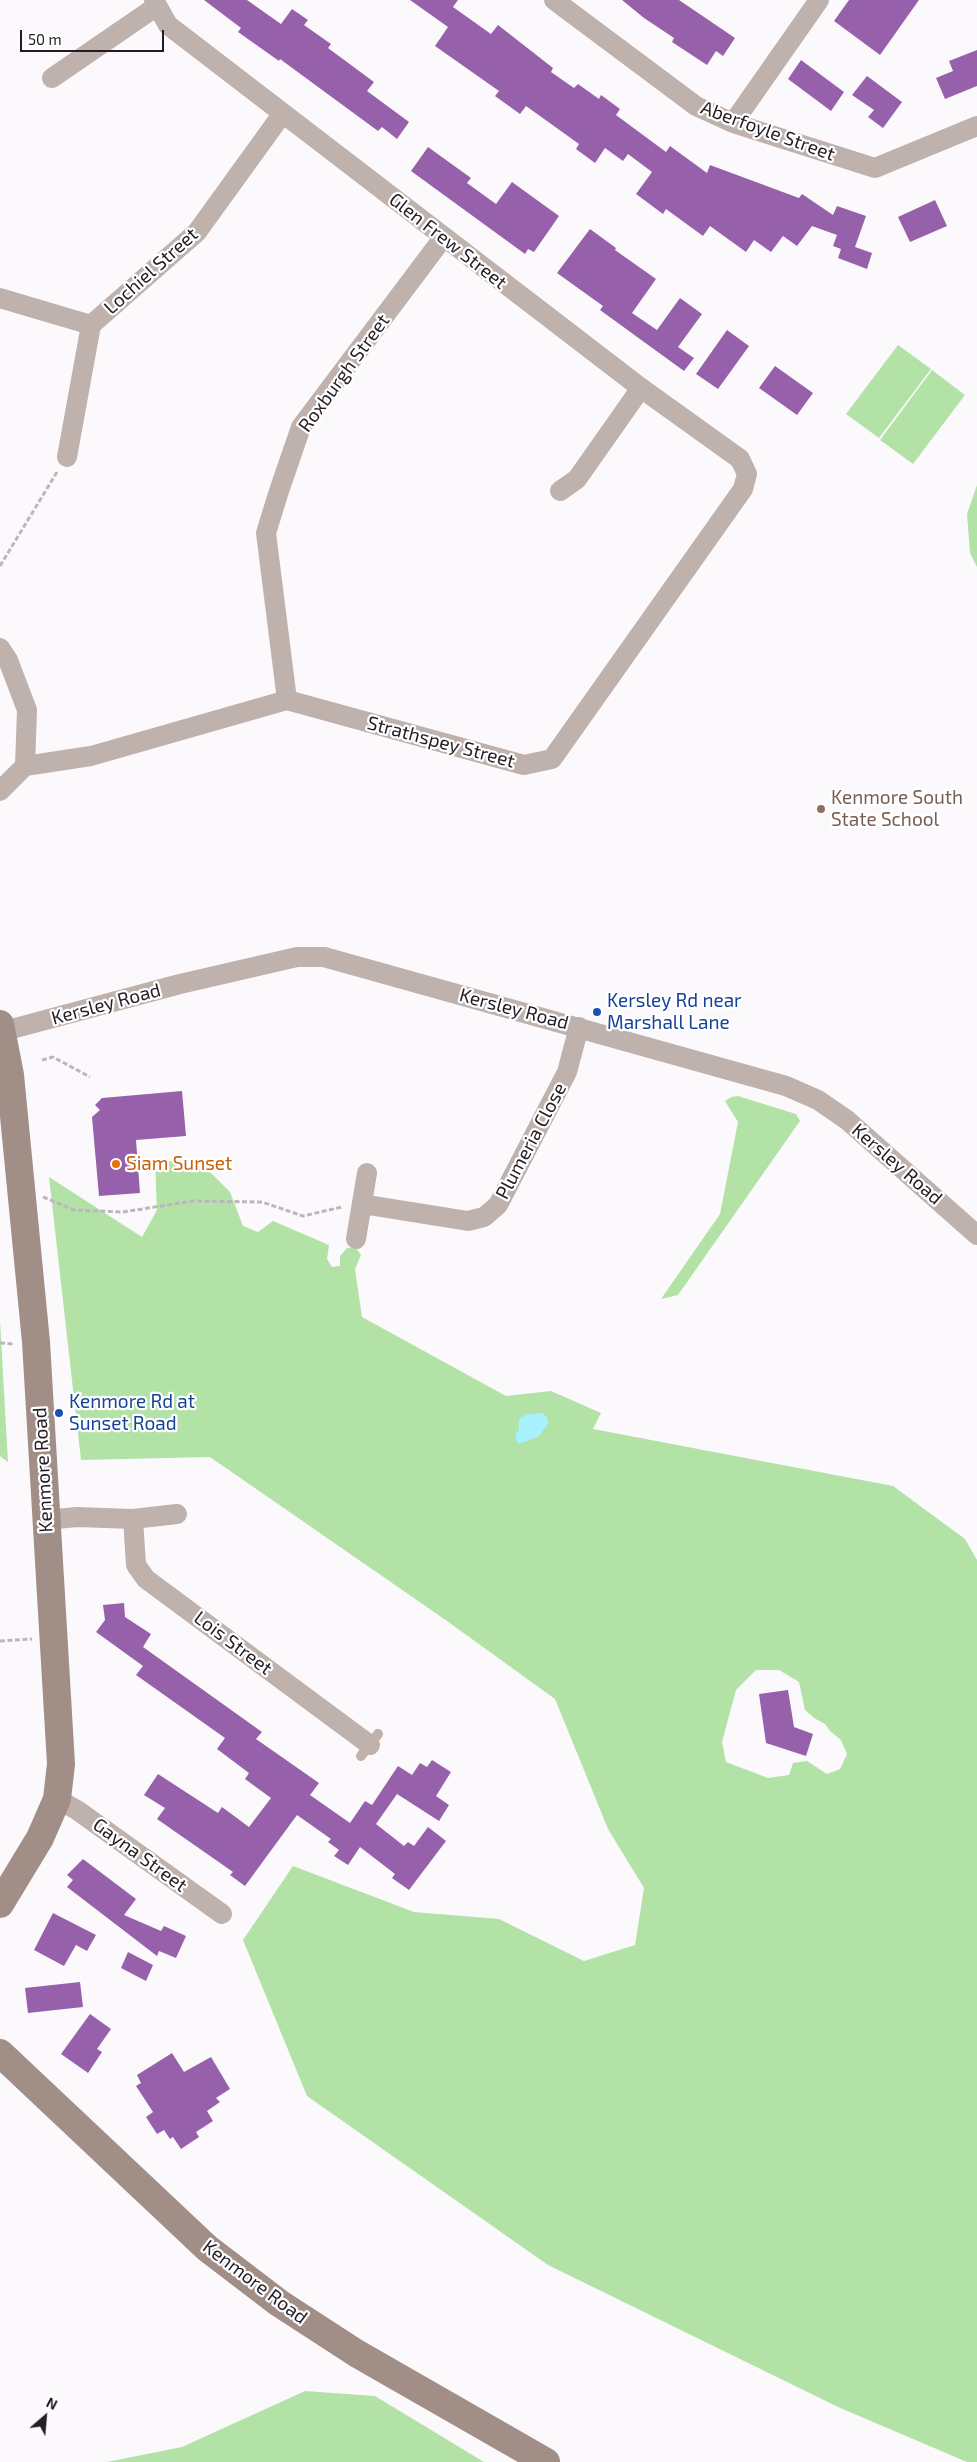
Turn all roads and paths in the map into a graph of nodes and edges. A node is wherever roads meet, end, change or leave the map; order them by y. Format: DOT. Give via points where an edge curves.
graph roads {
  1 [pos="554,0"];
  2 [pos="819,0"];
  3 [pos="155,3"];
  4 [pos="52,78"];
  5 [pos="283,113"];
  6 [pos="733,122"];
  7 [pos="977,126"];
  8 [pos="443,238"];
  9 [pos="0,298"];
  10 [pos="91,325"];
  11 [pos="641,388"];
  12 [pos="67,457"];
  13 [pos="747,474"];
  14 [pos="560,491"];
  15 [pos="0,566"];
  16 [pos="0,648"];
  17 [pos="287,700"];
  18 [pos="25,766"];
  19 [pos="0,791"];
  20 [pos="579,1027"];
  21 [pos="1,1029"];
  22 [pos="42,1060"];
  23 [pos="90,1076"];
  24 [pos="368,1173"];
  25 [pos="21,1187"];
  26 [pos="362,1204"];
  27 [pos="977,1235"];
  28 [pos="356,1239"];
  29 [pos="177,1514"];
  30 [pos="133,1519"];
  31 [pos="46,1520"];
  32 [pos="52,1640"];
  33 [pos="0,1641"];
  34 [pos="370,1745"];
  35 [pos="57,1798"];
  36 [pos="0,1904"];
  37 [pos="222,1914"];
  38 [pos="0,2053"];
  39 [pos="546,2462"];
  1 -- 6 [label="street, Aberfoyle Street" via="696,106"];
  2 -- 6 [label="street"];
  3 -- 4 [label="street"];
  3 -- 5 [label="street, Glen Frew Street" via="168,25"];
  5 -- 8 [label="street, Glen Frew Street"];
  5 -- 10 [label="street, Lochiel Street" via="197,232"];
  6 -- 7 [label="street, Aberfoyle Street" via="875,168"];
  8 -- 11 [label="street, Glen Frew Street"];
  8 -- 17 [label="street, Roxburgh Street" via="301,427 279,491 266,533"];
  9 -- 10 [label="street, Lochiel Street"];
  10 -- 12 [label="street"];
  11 -- 13 [label="street, Glen Frew Street" via="740,459"];
  11 -- 14 [label="street" via="577,479"];
  12 -- 15 [label="path"];
  13 -- 17 [label="street, Strathspey Street" via="743,488 552,759 524,765"];
  16 -- 18 [label="street" via="8,660 27,710"];
  17 -- 18 [label="street" via="90,756"];
  18 -- 19 [label="street"];
  20 -- 21 [label="street, Kersley Road" via="324,958 297,957"];
  20 -- 26 [label="street, Plumeria Close" via="568,1072 498,1205 484,1217 468,1221"];
  20 -- 27 [label="street, Kersley Road" via="771,1080 818,1100 847,1120"];
  21 -- 25 [label="street, Kenmore Road" via="10,1075"];
  22 -- 23 [label="path" via="53,1057"];
  24 -- 26 [label="street"];
  25 -- 26 [label="path" via="74,1210 84,1211 123,1212 194,1201 262,1202 303,1216"];
  25 -- 31 [label="street, Kenmore Road" via="42,1420"];
  26 -- 28 [label="street"];
  29 -- 30 [label="street"];
  30 -- 31 [label="street" via="77,1517"];
  30 -- 34 [label="street, Lois Street" via="136,1565 146,1578"];
  31 -- 32 [label="street, Kenmore Road"];
  32 -- 33 [label="path"];
  32 -- 35 [label="street, Kenmore Road" via="61,1764"];
  35 -- 36 [label="street, Kenmore Road" via="40,1838"];
  35 -- 37 [label="street, Gayna Street"];
  38 -- 39 [label="street, Kenmore Road" via="207,2248 279,2302 356,2353"];
}
